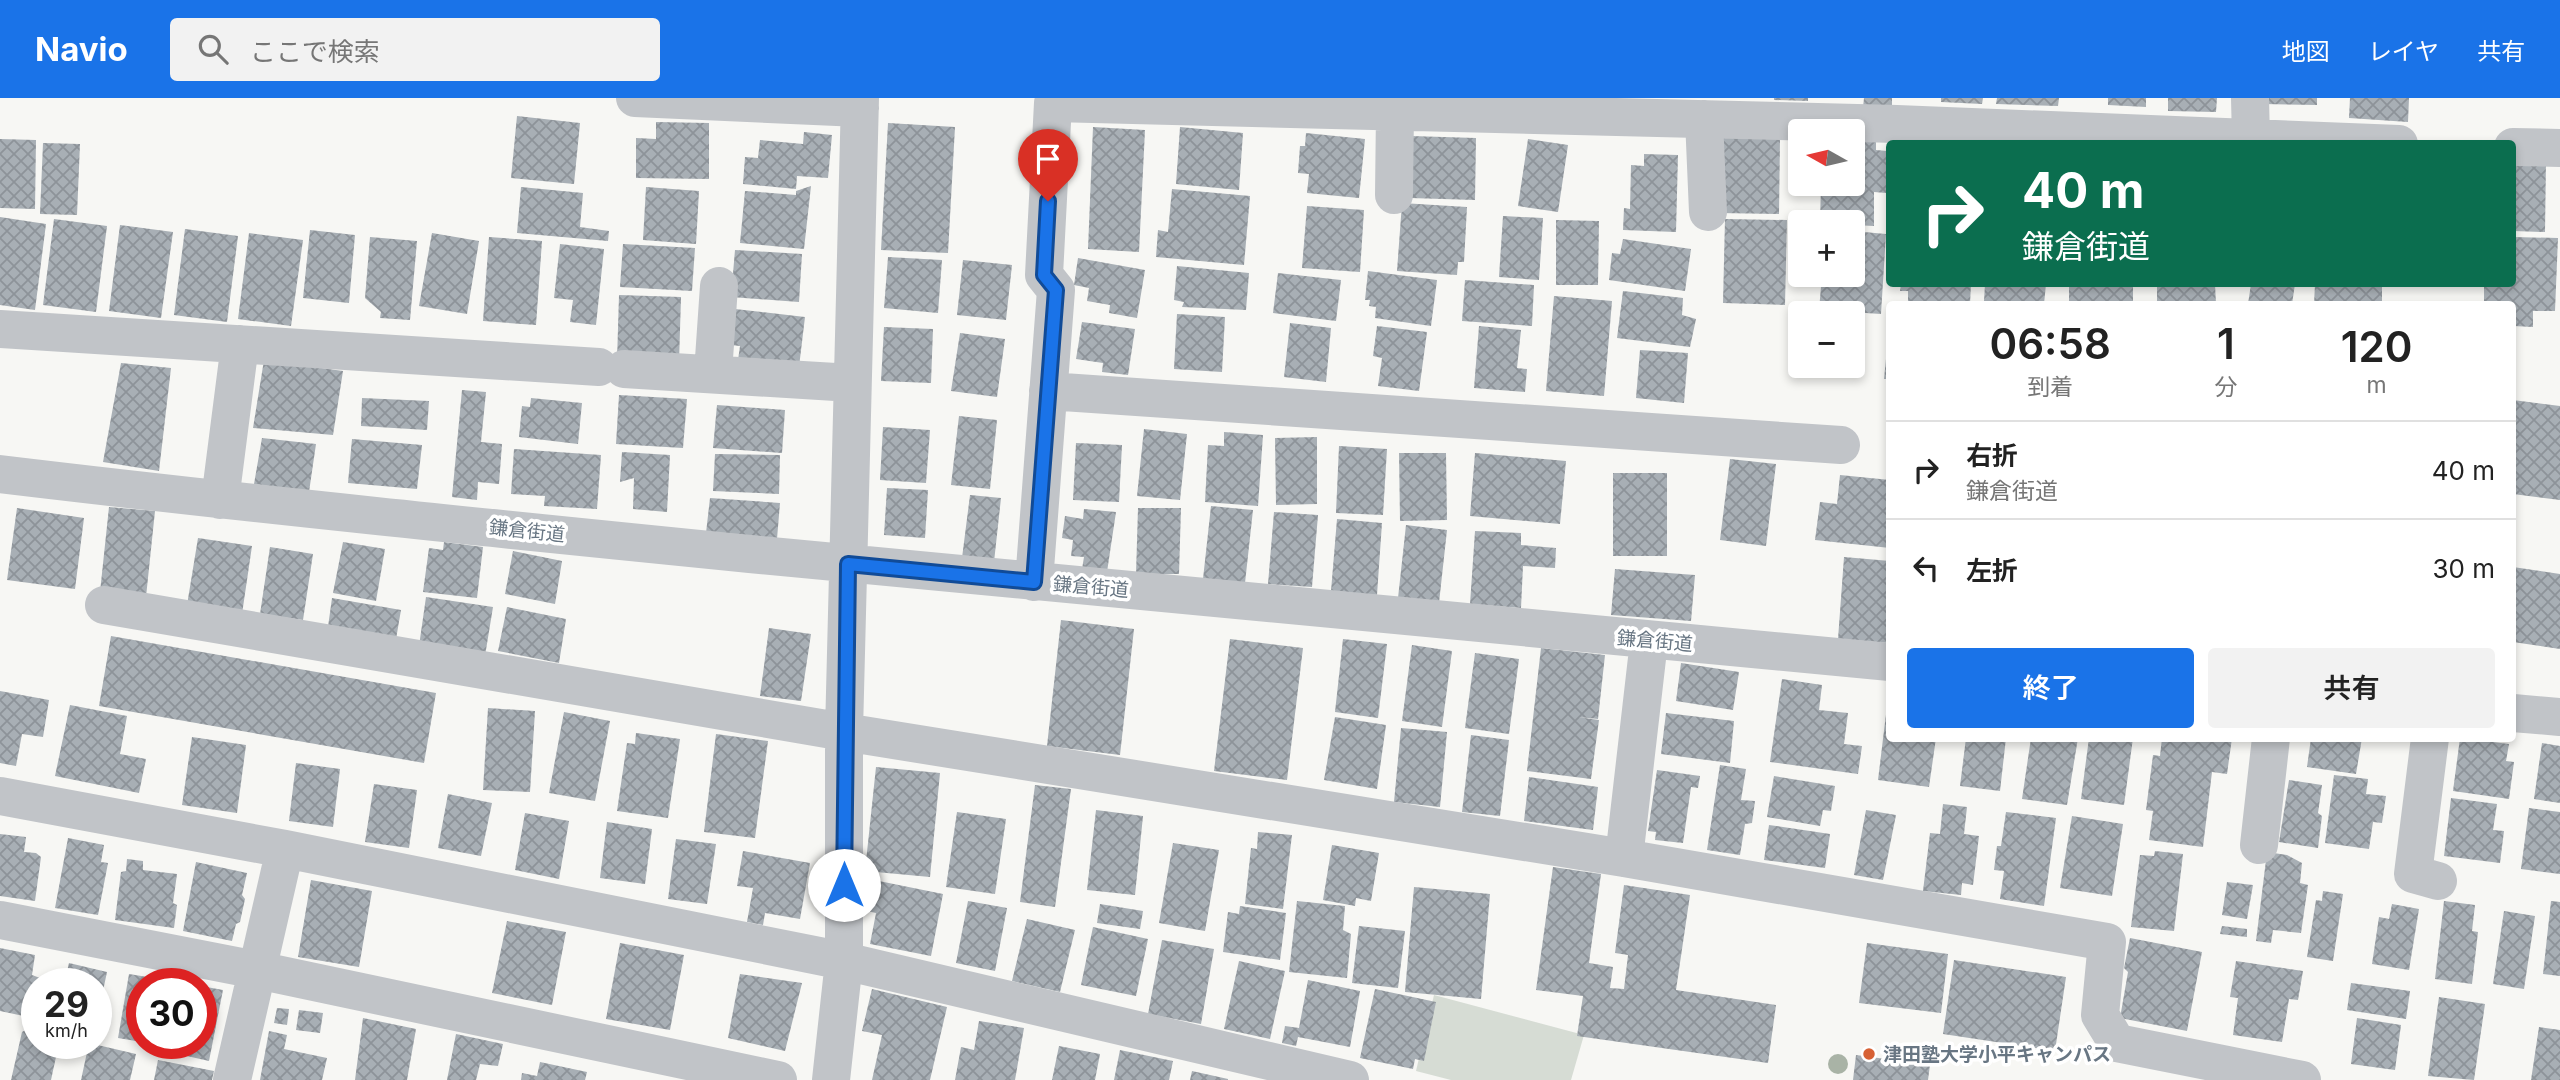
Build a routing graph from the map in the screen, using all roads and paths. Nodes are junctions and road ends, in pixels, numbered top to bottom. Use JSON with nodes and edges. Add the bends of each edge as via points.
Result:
{"nodes":[{"id":1,"x":635,"y":98,"type":"edge"},
{"id":2,"x":2250,"y":98,"type":"edge"},
{"id":3,"x":860,"y":103,"type":"edge"},
{"id":4,"x":1395,"y":111,"type":"junction"},
{"id":5,"x":1704,"y":119,"type":"junction"},
{"id":6,"x":1897,"y":134,"type":"edge"},
{"id":7,"x":2241,"y":140,"type":"edge"},
{"id":8,"x":2516,"y":147,"type":"edge"},
{"id":9,"x":2560,"y":148,"type":"edge"},
{"id":10,"x":1394,"y":195,"type":"dead end"},
{"id":11,"x":1708,"y":212,"type":"dead end"},
{"id":12,"x":719,"y":286,"type":"dead end"},
{"id":13,"x":0,"y":329,"type":"edge"},
{"id":14,"x":240,"y":344,"type":"junction"},
{"id":15,"x":713,"y":373,"type":"junction"},
{"id":16,"x":852,"y":383,"type":"junction"},
{"id":17,"x":1048,"y":391,"type":"junction"},
{"id":18,"x":1841,"y":445,"type":"dead end"},
{"id":19,"x":0,"y":474,"type":"edge"},
{"id":20,"x":220,"y":500,"type":"junction"},
{"id":21,"x":848,"y":564,"type":"junction"},
{"id":22,"x":1034,"y":582,"type":"junction"},
{"id":23,"x":104,"y":605,"type":"dead end"},
{"id":24,"x":1649,"y":641,"type":"junction"},
{"id":25,"x":1886,"y":662,"type":"edge"},
{"id":26,"x":2516,"y":713,"type":"edge"},
{"id":27,"x":2560,"y":717,"type":"edge"},
{"id":28,"x":844,"y":732,"type":"junction"},
{"id":29,"x":2271,"y":742,"type":"edge"},
{"id":30,"x":2430,"y":742,"type":"edge"},
{"id":31,"x":0,"y":796,"type":"edge"},
{"id":32,"x":2259,"y":845,"type":"dead end"},
{"id":33,"x":285,"y":849,"type":"junction"},
{"id":34,"x":1624,"y":858,"type":"junction"},
{"id":35,"x":2438,"y":881,"type":"dead end"},
{"id":36,"x":0,"y":920,"type":"edge"},
{"id":37,"x":844,"y":961,"type":"junction"},
{"id":38,"x":257,"y":970,"type":"junction"},
{"id":39,"x":232,"y":1080,"type":"edge"},
{"id":40,"x":778,"y":1080,"type":"edge"},
{"id":41,"x":831,"y":1080,"type":"edge"},
{"id":42,"x":1350,"y":1080,"type":"edge"},
{"id":43,"x":2302,"y":1080,"type":"edge"}],
"edges":[{"from":1,"to":3,"type":"street"},
{"from":2,"to":7,"type":"street"},
{"from":3,"to":16,"type":"street"},
{"from":4,"to":5,"type":"street"},
{"from":4,"to":10,"type":"street"},
{"from":4,"to":17,"type":"street","via":[[1053,103],[1044,275],[1056,290]]},
{"from":5,"to":6,"type":"street"},
{"from":5,"to":11,"type":"street"},
{"from":6,"to":7,"type":"street"},
{"from":8,"to":9,"type":"street"},
{"from":12,"to":15,"type":"street"},
{"from":13,"to":14,"type":"street"},
{"from":14,"to":15,"type":"street"},
{"from":14,"to":20,"type":"street"},
{"from":15,"to":16,"type":"street"},
{"from":16,"to":21,"type":"street"},
{"from":17,"to":18,"type":"street"},
{"from":17,"to":22,"type":"street"},
{"from":19,"to":20,"type":"street","name":"鎌倉街道"},
{"from":20,"to":21,"type":"street","name":"鎌倉街道"},
{"from":21,"to":22,"type":"street","name":"鎌倉街道"},
{"from":21,"to":28,"type":"street"},
{"from":22,"to":24,"type":"street","name":"鎌倉街道"},
{"from":23,"to":28,"type":"street"},
{"from":24,"to":25,"type":"street","name":"鎌倉街道"},
{"from":24,"to":34,"type":"street"},
{"from":26,"to":27,"type":"street"},
{"from":28,"to":34,"type":"street"},
{"from":28,"to":37,"type":"street"},
{"from":29,"to":32,"type":"street"},
{"from":30,"to":35,"type":"street","via":[[2413,874]]},
{"from":31,"to":33,"type":"street"},
{"from":33,"to":37,"type":"street"},
{"from":33,"to":38,"type":"street"},
{"from":34,"to":43,"type":"street","via":[[2107,942],[2100,1015],[2117,1043]]},
{"from":36,"to":38,"type":"street"},
{"from":37,"to":41,"type":"street"},
{"from":37,"to":42,"type":"street"},
{"from":38,"to":39,"type":"street"},
{"from":38,"to":40,"type":"street"}]}
